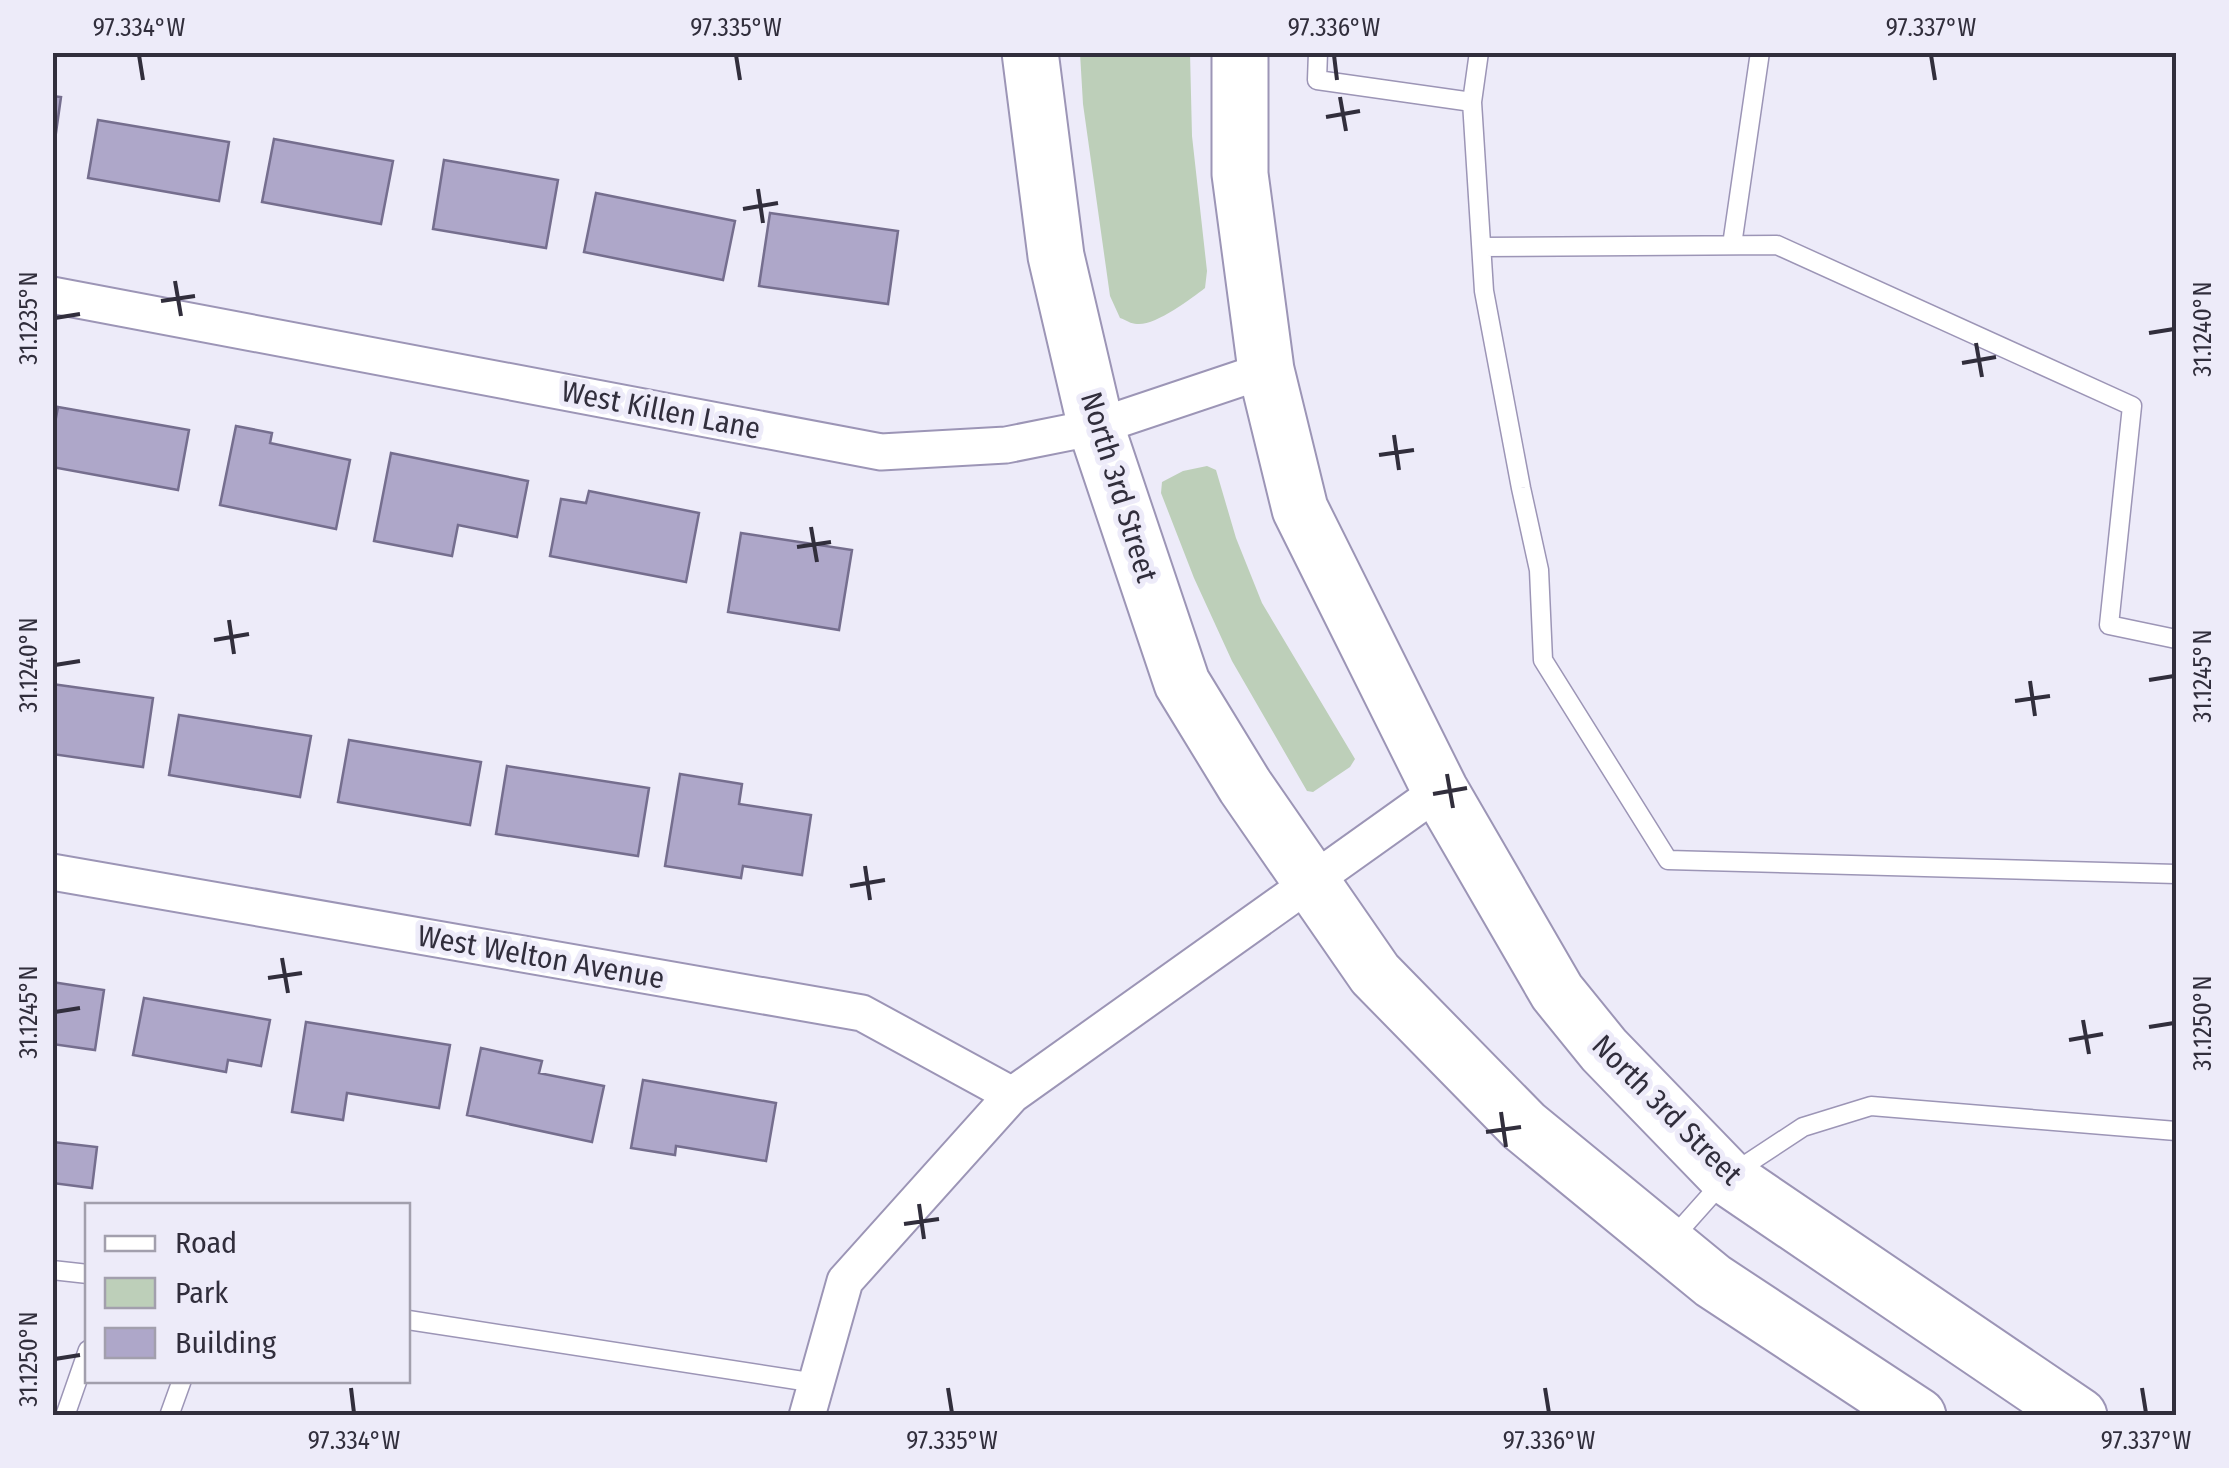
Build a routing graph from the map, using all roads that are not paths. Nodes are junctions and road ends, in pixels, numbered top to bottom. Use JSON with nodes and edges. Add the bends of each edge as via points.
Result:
{"nodes":[{"id":1,"x":1030,"y":52,"type":"edge"},
{"id":2,"x":1240,"y":52,"type":"edge"},
{"id":3,"x":1318,"y":52,"type":"edge"},
{"id":4,"x":1479,"y":52,"type":"edge"},
{"id":5,"x":1760,"y":52,"type":"edge"},
{"id":6,"x":1472,"y":102,"type":"junction"},
{"id":7,"x":1732,"y":245,"type":"junction"},
{"id":8,"x":1482,"y":246,"type":"junction"},
{"id":9,"x":52,"y":295,"type":"edge"},
{"id":10,"x":1266,"y":370,"type":"junction"},
{"id":11,"x":1096,"y":427,"type":"junction"},
{"id":12,"x":2176,"y":638,"type":"edge"},
{"id":13,"x":1440,"y":790,"type":"junction"},
{"id":14,"x":52,"y":872,"type":"edge"},
{"id":15,"x":2176,"y":874,"type":"edge"},
{"id":16,"x":1312,"y":883,"type":"junction"},
{"id":17,"x":1012,"y":1095,"type":"junction"},
{"id":18,"x":2176,"y":1132,"type":"edge"},
{"id":19,"x":1727,"y":1176,"type":"junction"},
{"id":20,"x":1666,"y":1244,"type":"junction"},
{"id":21,"x":52,"y":1270,"type":"edge"},
{"id":22,"x":85,"y":1274,"type":"edge"},
{"id":23,"x":410,"y":1320,"type":"edge"},
{"id":24,"x":85,"y":1359,"type":"edge"},
{"id":25,"x":181,"y":1383,"type":"edge"},
{"id":26,"x":812,"y":1399,"type":"edge"},
{"id":27,"x":66,"y":1416,"type":"edge"},
{"id":28,"x":169,"y":1416,"type":"edge"},
{"id":29,"x":1918,"y":1416,"type":"edge"},
{"id":30,"x":2079,"y":1416,"type":"edge"}],
"edges":[{"from":1,"to":11,"type":"main road","name":"North 3rd Street","via":[[1056,256]]},
{"from":2,"to":10,"type":"main road","name":"North 3rd Street","via":[[1240,174]]},
{"from":3,"to":6,"type":"lane","via":[[1317,80]]},
{"from":4,"to":6,"type":"lane"},
{"from":5,"to":7,"type":"lane"},
{"from":6,"to":8,"type":"lane"},
{"from":7,"to":8,"type":"lane"},
{"from":7,"to":12,"type":"lane","via":[[1777,245],[2132,406],[2109,625]]},
{"from":8,"to":15,"type":"lane","via":[[1484,291],[1539,570],[1543,660],[1668,860]]},
{"from":9,"to":11,"type":"street","name":"West Killen Lane","via":[[881,452],[1006,446]]},
{"from":10,"to":11,"type":"street","name":"West Killen Lane"},
{"from":10,"to":13,"type":"main road","name":"North 3rd Street","via":[[1300,509]]},
{"from":11,"to":16,"type":"main road","name":"North 3rd Street","via":[[1182,683]]},
{"from":13,"to":16,"type":"street"},
{"from":13,"to":19,"type":"main road","name":"North 3rd Street","via":[[1556,992]]},
{"from":14,"to":17,"type":"street","name":"West Welton Avenue","via":[[862,1013]]},
{"from":16,"to":17,"type":"street"},
{"from":16,"to":20,"type":"main road","name":"North 3rd Street","via":[[1375,974],[1524,1126]]},
{"from":17,"to":26,"type":"street","via":[[845,1281]]},
{"from":18,"to":19,"type":"lane","via":[[1871,1106],[1803,1127]]},
{"from":19,"to":20,"type":"lane"},
{"from":19,"to":30,"type":"main road","name":"North 3rd Street"},
{"from":20,"to":29,"type":"main road","name":"North 3rd Street"},
{"from":21,"to":22,"type":"lane"},
{"from":23,"to":26,"type":"lane"},
{"from":24,"to":27,"type":"lane"},
{"from":25,"to":28,"type":"lane"}]}
